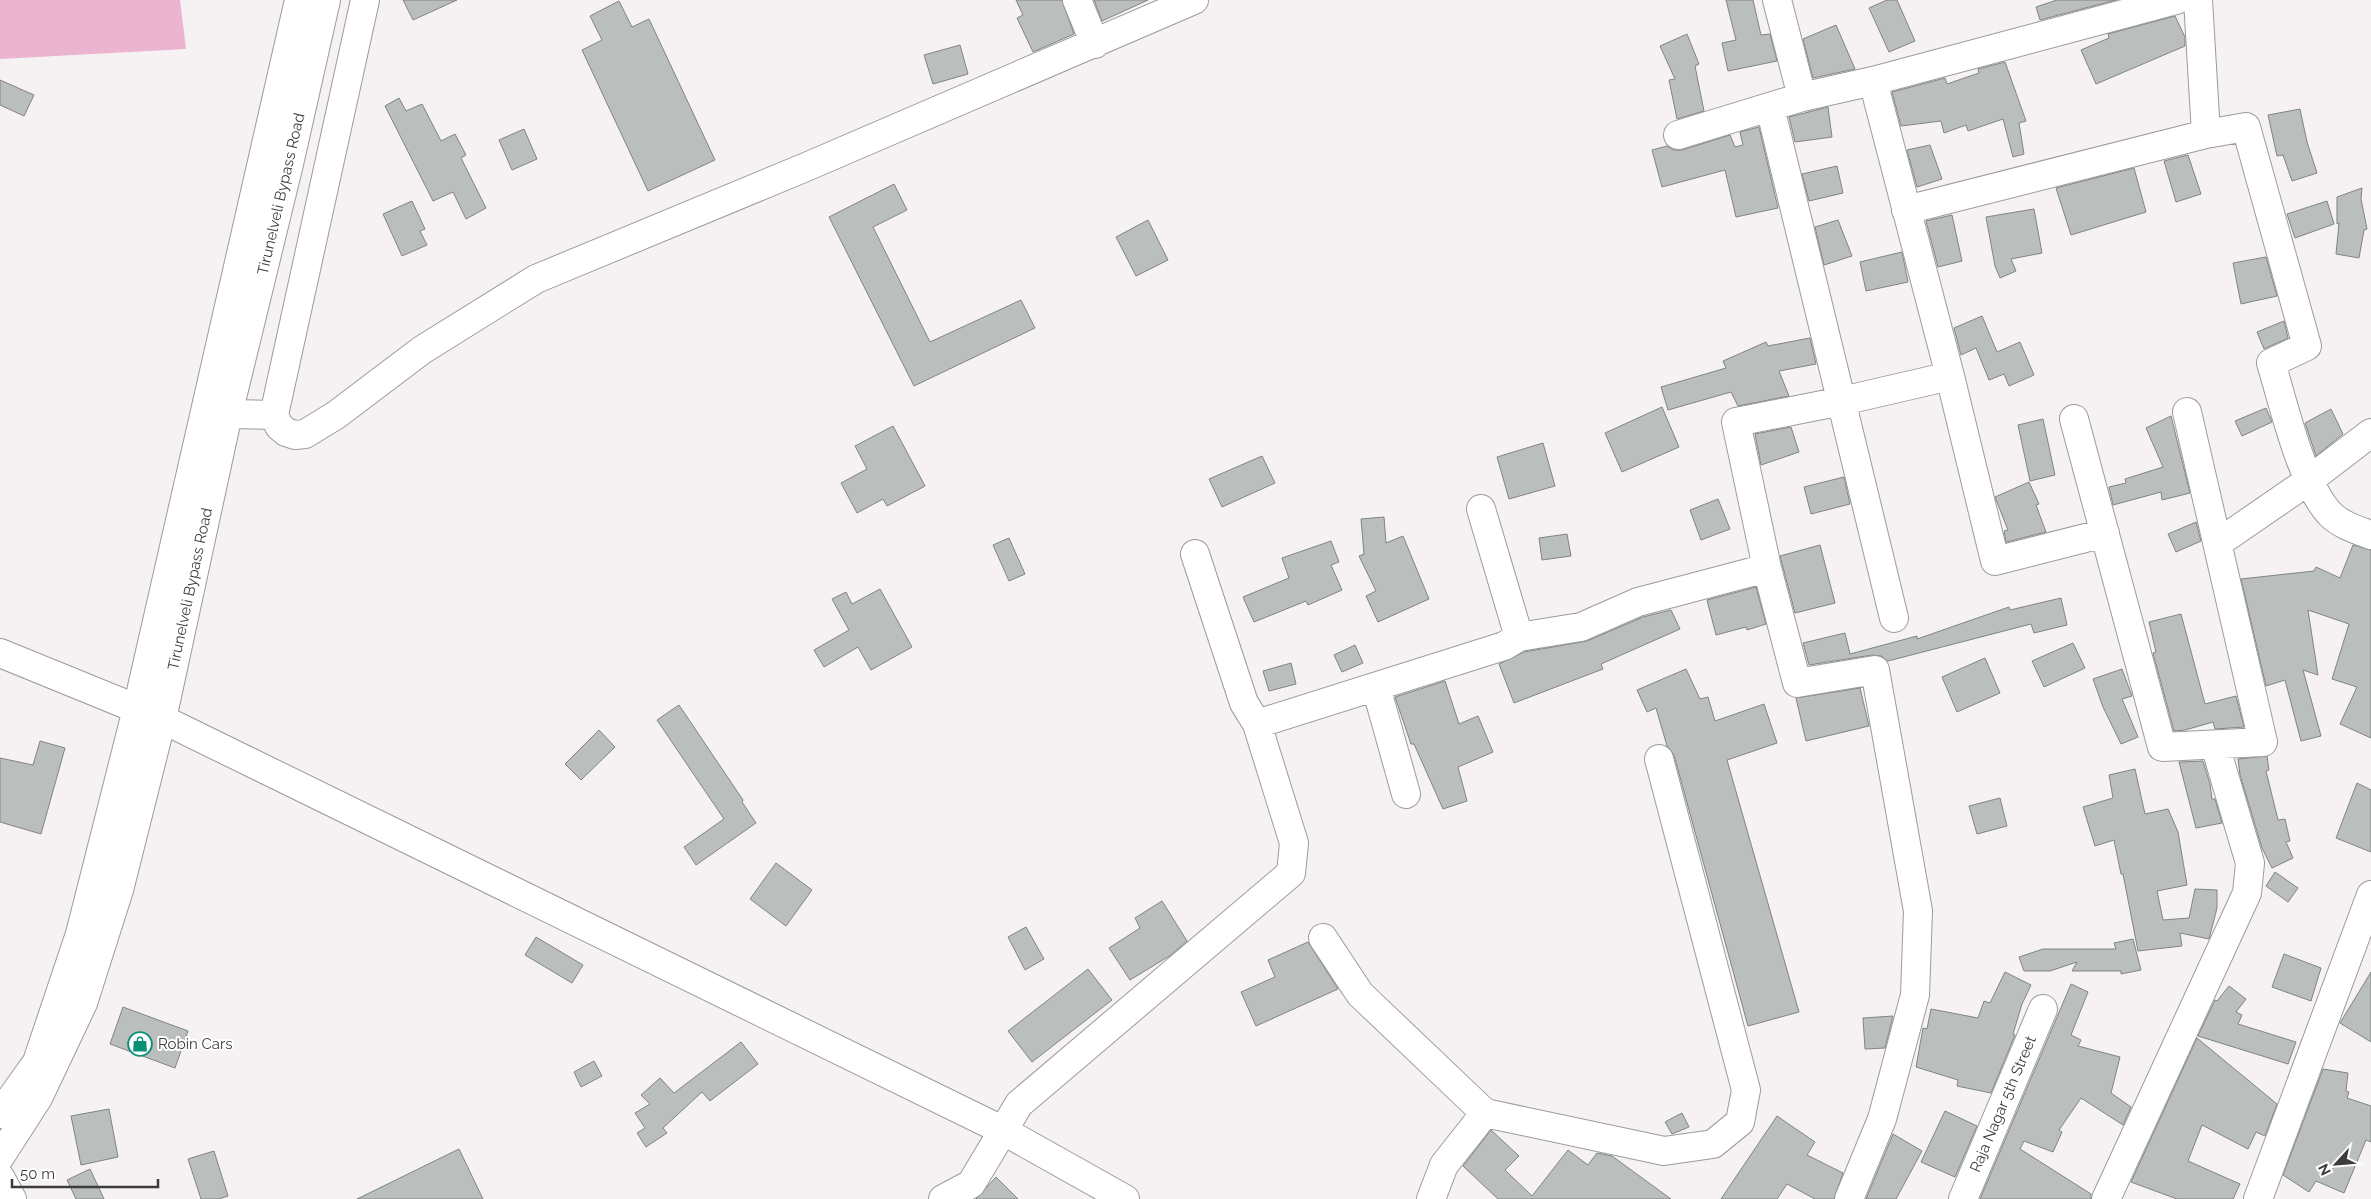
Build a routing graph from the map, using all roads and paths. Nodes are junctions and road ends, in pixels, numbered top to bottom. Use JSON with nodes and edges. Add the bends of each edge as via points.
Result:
{"nodes":[{"id":1,"x":300,"y":0,"type":"edge"},
{"id":2,"x":326,"y":0,"type":"edge"},
{"id":3,"x":365,"y":0,"type":"edge"},
{"id":4,"x":1077,"y":0,"type":"edge"},
{"id":5,"x":1194,"y":0,"type":"edge"},
{"id":6,"x":1777,"y":0,"type":"edge"},
{"id":7,"x":2176,"y":0,"type":"edge"},
{"id":8,"x":2198,"y":0,"type":"edge"},
{"id":9,"x":1158,"y":8,"type":"edge"},
{"id":10,"x":1095,"y":44,"type":"junction"},
{"id":11,"x":1873,"y":81,"type":"junction"},
{"id":12,"x":1802,"y":97,"type":"junction"},
{"id":13,"x":1770,"y":108,"type":"junction"},
{"id":14,"x":2206,"y":134,"type":"junction"},
{"id":15,"x":1678,"y":135,"type":"dead end"},
{"id":16,"x":1906,"y":210,"type":"junction"},
{"id":17,"x":1950,"y":376,"type":"junction"},
{"id":18,"x":1842,"y":401,"type":"junction"},
{"id":19,"x":2187,"y":412,"type":"dead end"},
{"id":20,"x":228,"y":414,"type":"junction"},
{"id":21,"x":274,"y":414,"type":"junction"},
{"id":22,"x":2074,"y":419,"type":"dead end"},
{"id":23,"x":2371,"y":433,"type":"edge"},
{"id":24,"x":2308,"y":481,"type":"junction"},
{"id":25,"x":1481,"y":508,"type":"dead end"},
{"id":26,"x":2105,"y":533,"type":"junction"},
{"id":27,"x":2371,"y":535,"type":"edge"},
{"id":28,"x":2218,"y":543,"type":"junction"},
{"id":29,"x":1195,"y":554,"type":"dead end"},
{"id":30,"x":1768,"y":568,"type":"junction"},
{"id":31,"x":1894,"y":618,"type":"dead end"},
{"id":32,"x":1519,"y":637,"type":"junction"},
{"id":33,"x":0,"y":653,"type":"edge"},
{"id":34,"x":1376,"y":687,"type":"junction"},
{"id":35,"x":150,"y":714,"type":"junction"},
{"id":36,"x":1257,"y":724,"type":"junction"},
{"id":37,"x":2215,"y":745,"type":"junction"},
{"id":38,"x":1659,"y":759,"type":"dead end"},
{"id":39,"x":1406,"y":794,"type":"dead end"},
{"id":40,"x":2371,"y":895,"type":"edge"},
{"id":41,"x":1323,"y":938,"type":"dead end"},
{"id":42,"x":2043,"y":1009,"type":"dead end"},
{"id":43,"x":1485,"y":1113,"type":"junction"},
{"id":44,"x":0,"y":1114,"type":"edge"},
{"id":45,"x":1002,"y":1130,"type":"junction"},
{"id":46,"x":0,"y":1158,"type":"edge"},
{"id":47,"x":0,"y":1177,"type":"edge"},
{"id":48,"x":12,"y":1199,"type":"edge"},
{"id":49,"x":943,"y":1199,"type":"edge"},
{"id":50,"x":1124,"y":1199,"type":"edge"},
{"id":51,"x":1431,"y":1199,"type":"edge"},
{"id":52,"x":1849,"y":1199,"type":"edge"},
{"id":53,"x":1963,"y":1199,"type":"edge"},
{"id":54,"x":2106,"y":1199,"type":"edge"},
{"id":55,"x":2258,"y":1199,"type":"edge"}],
"edges":[{"from":1,"to":35,"type":"street","name":"Tirunelveli Bypass Road","via":[[265,153]]},
{"from":2,"to":20,"type":"street","name":"Tirunelveli Bypass Road"},
{"from":3,"to":21,"type":"street"},
{"from":4,"to":10,"type":"street"},
{"from":5,"to":9,"type":"street"},
{"from":6,"to":12,"type":"street"},
{"from":7,"to":11,"type":"street"},
{"from":8,"to":14,"type":"street"},
{"from":9,"to":10,"type":"street"},
{"from":10,"to":21,"type":"street","via":[[536,279],[422,350],[336,415],[304,434],[286,432]]},
{"from":11,"to":12,"type":"street"},
{"from":11,"to":16,"type":"street"},
{"from":12,"to":13,"type":"street"},
{"from":13,"to":15,"type":"street"},
{"from":13,"to":18,"type":"street"},
{"from":14,"to":16,"type":"street"},
{"from":14,"to":24,"type":"street","via":[[2246,127],[2307,346],[2271,363]]},
{"from":16,"to":17,"type":"street"},
{"from":17,"to":18,"type":"street"},
{"from":17,"to":26,"type":"street","via":[[1995,561]]},
{"from":18,"to":30,"type":"street","via":[[1736,422]]},
{"from":18,"to":31,"type":"street"},
{"from":19,"to":28,"type":"street"},
{"from":20,"to":21,"type":"street"},
{"from":20,"to":35,"type":"street","name":"Tirunelveli Bypass Road"},
{"from":22,"to":26,"type":"street"},
{"from":23,"to":24,"type":"street"},
{"from":24,"to":27,"type":"street","via":[[2330,514],[2345,525]]},
{"from":24,"to":28,"type":"street"},
{"from":25,"to":32,"type":"street"},
{"from":26,"to":37,"type":"street","via":[[2162,747]]},
{"from":28,"to":37,"type":"street","via":[[2263,742]]},
{"from":29,"to":36,"type":"street","via":[[1244,703]]},
{"from":30,"to":32,"type":"street","via":[[1638,602],[1581,628]]},
{"from":30,"to":52,"type":"street","via":[[1797,683],[1875,670],[1918,911],[1915,995],[1882,1119]]},
{"from":32,"to":34,"type":"street","via":[[1504,646]]},
{"from":33,"to":35,"type":"street"},
{"from":34,"to":36,"type":"street"},
{"from":34,"to":39,"type":"street"},
{"from":35,"to":44,"type":"street","via":[[37,1062]]},
{"from":35,"to":45,"type":"street"},
{"from":35,"to":46,"type":"street","name":"Tirunelveli Bypass Road","via":[[119,890],[83,1003],[38,1098]]},
{"from":36,"to":45,"type":"street","via":[[1294,843],[1291,873],[1019,1104]]},
{"from":37,"to":54,"type":"street","via":[[2250,864],[2247,893]]},
{"from":38,"to":43,"type":"street","via":[[1746,1090],[1740,1122],[1713,1144],[1664,1151]]},
{"from":40,"to":55,"type":"street"},
{"from":41,"to":43,"type":"street","via":[[1360,994]]},
{"from":42,"to":53,"type":"street","name":"Raja Nagar 5th Street"},
{"from":43,"to":51,"type":"street","via":[[1444,1165]]},
{"from":45,"to":49,"type":"street","via":[[971,1184]]},
{"from":45,"to":50,"type":"street"},
{"from":47,"to":48,"type":"street"}]}
